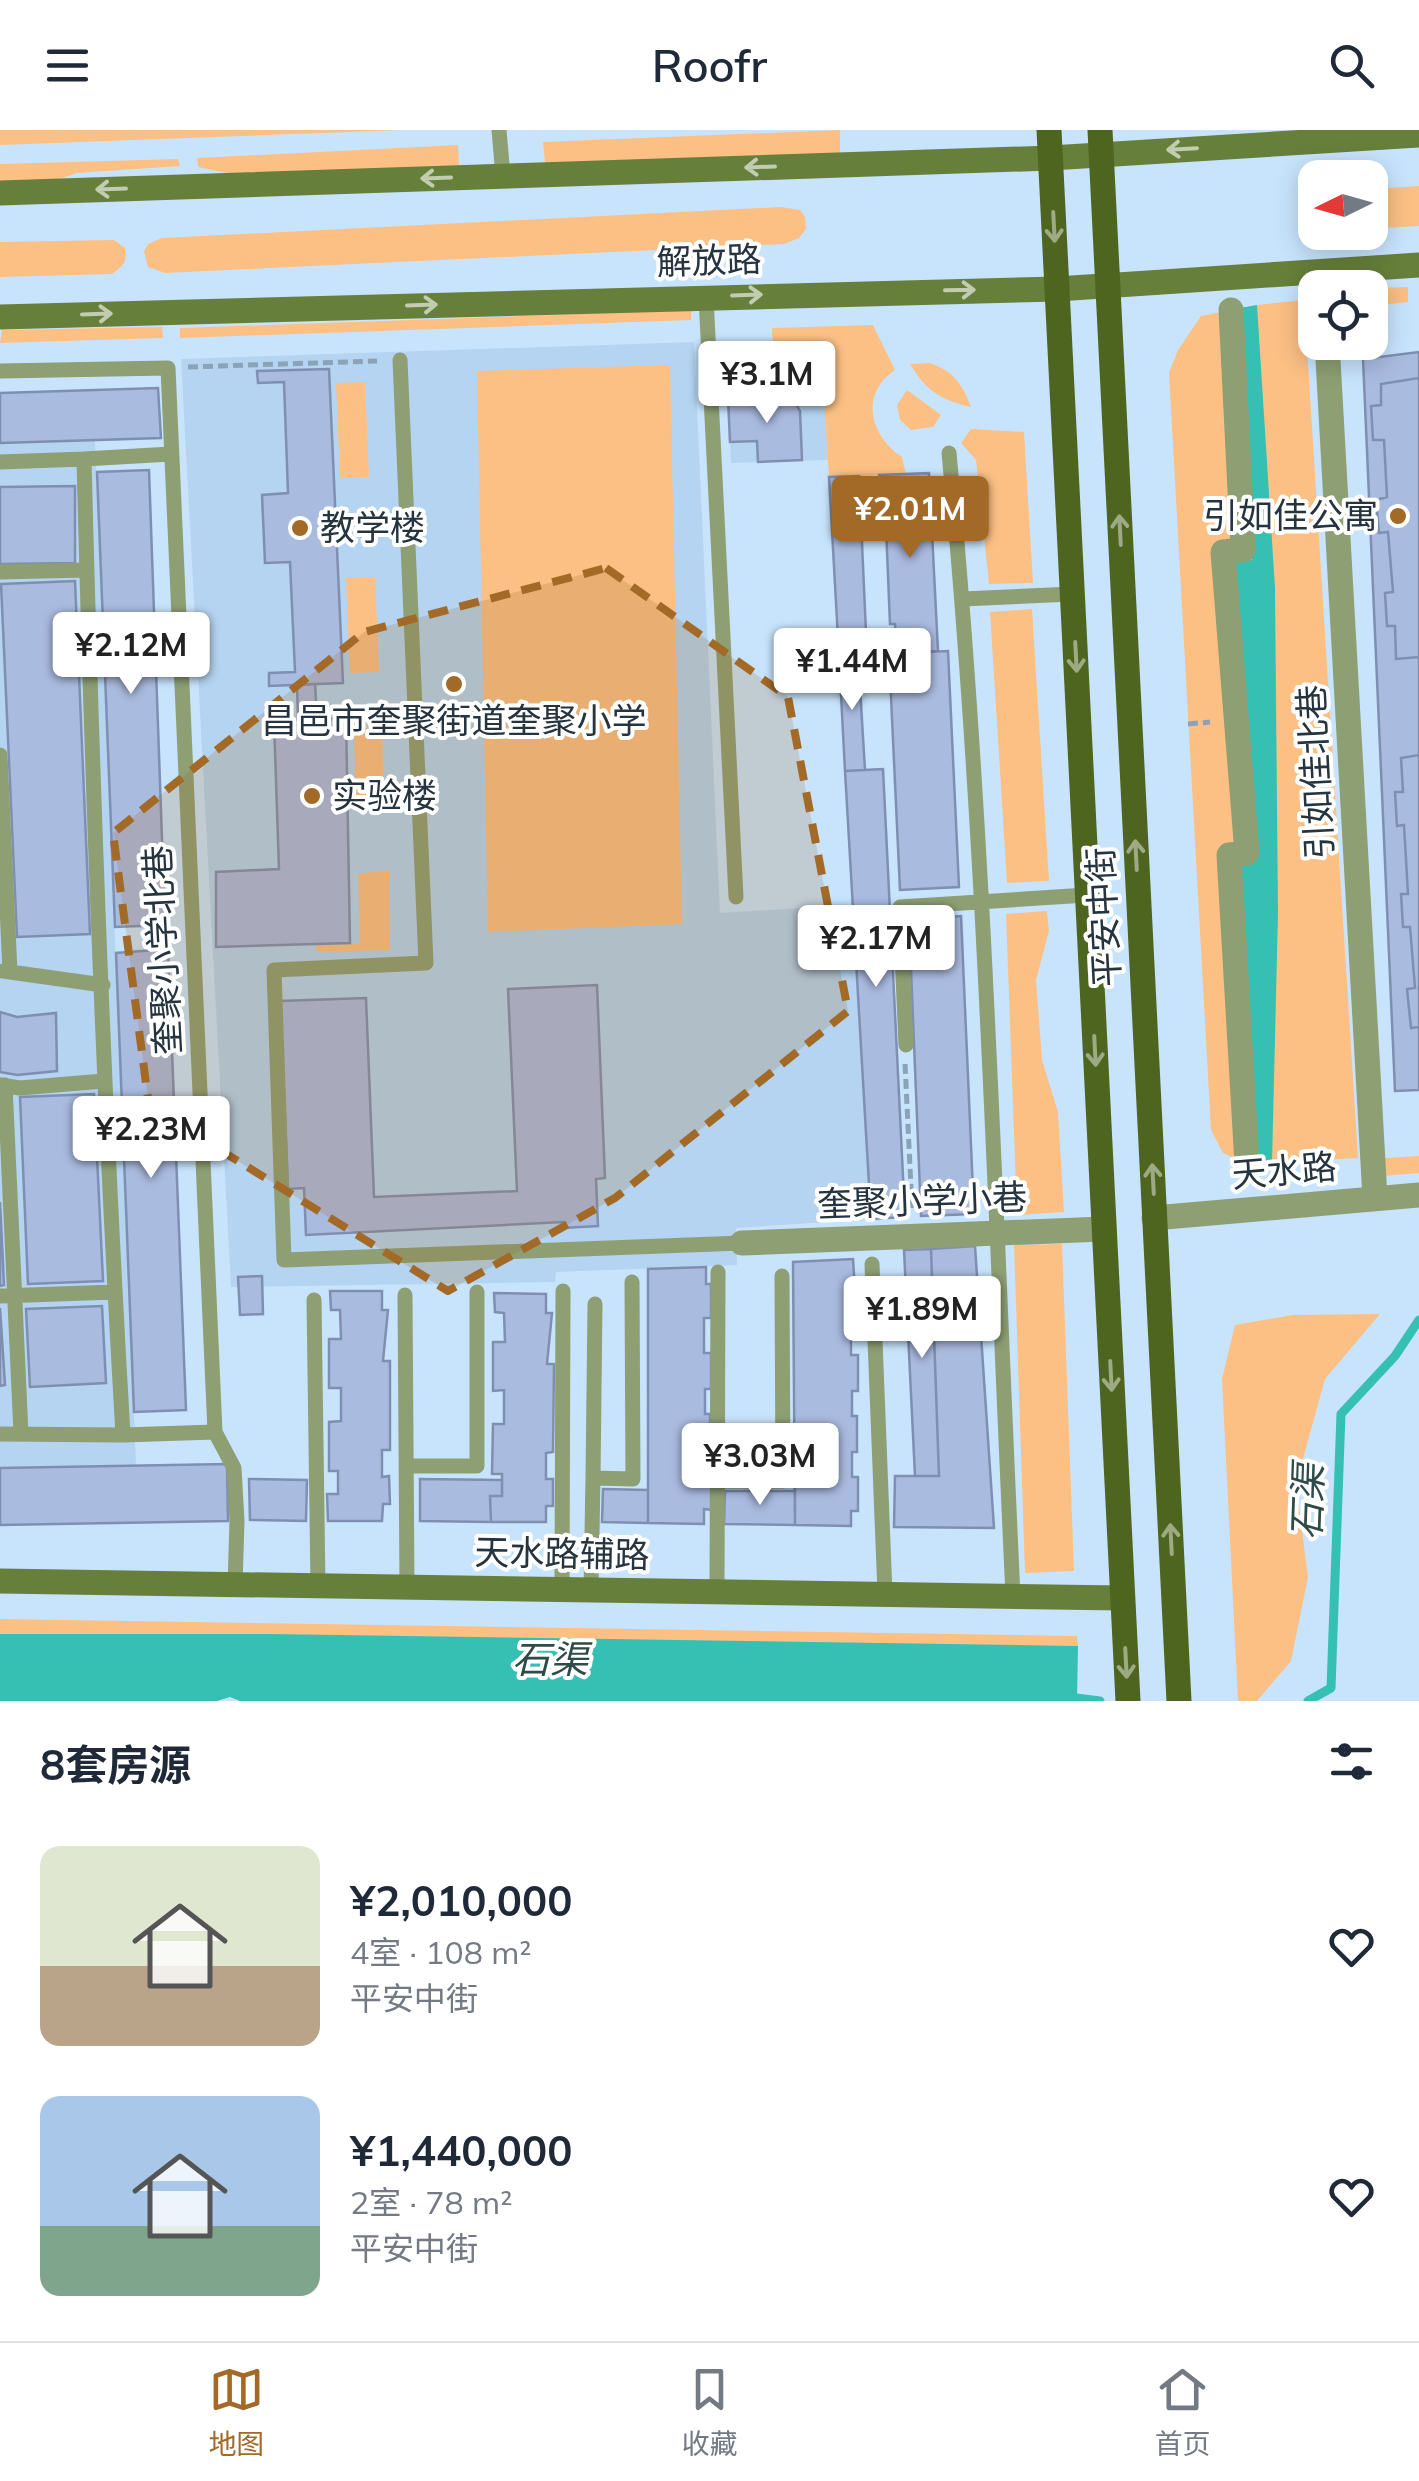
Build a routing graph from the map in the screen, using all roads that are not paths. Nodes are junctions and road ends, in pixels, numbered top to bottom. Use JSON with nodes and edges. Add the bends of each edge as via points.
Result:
{"nodes":[{"id":1,"x":499,"y":130,"type":"edge"},
{"id":2,"x":1049,"y":130,"type":"edge"},
{"id":3,"x":1419,"y":134,"type":"edge"},
{"id":4,"x":1312,"y":136,"type":"edge"},
{"id":5,"x":1100,"y":142,"type":"edge"},
{"id":6,"x":1051,"y":158,"type":"junction"},
{"id":7,"x":503,"y":176,"type":"junction"},
{"id":8,"x":0,"y":194,"type":"edge"},
{"id":9,"x":1419,"y":264,"type":"edge"},
{"id":10,"x":1381,"y":270,"type":"edge"},
{"id":11,"x":1298,"y":280,"type":"edge"},
{"id":12,"x":1107,"y":284,"type":"junction"},
{"id":13,"x":1057,"y":288,"type":"junction"},
{"id":14,"x":706,"y":296,"type":"junction"},
{"id":15,"x":1231,"y":310,"type":"dead end"},
{"id":16,"x":0,"y":317,"type":"edge"},
{"id":17,"x":400,"y":360,"type":"road end"},
{"id":18,"x":1328,"y":360,"type":"edge"},
{"id":19,"x":0,"y":371,"type":"edge"},
{"id":20,"x":949,"y":453,"type":"dead end"},
{"id":21,"x":170,"y":454,"type":"junction"},
{"id":22,"x":84,"y":460,"type":"junction"},
{"id":23,"x":0,"y":462,"type":"edge"},
{"id":24,"x":86,"y":570,"type":"junction"},
{"id":25,"x":0,"y":572,"type":"edge"},
{"id":26,"x":1072,"y":594,"type":"junction"},
{"id":27,"x":963,"y":599,"type":"junction"},
{"id":28,"x":0,"y":755,"type":"edge"},
{"id":29,"x":1087,"y":894,"type":"junction"},
{"id":30,"x":736,"y":897,"type":"dead end"},
{"id":31,"x":980,"y":901,"type":"junction"},
{"id":32,"x":5,"y":971,"type":"edge"},
{"id":33,"x":103,"y":985,"type":"junction"},
{"id":34,"x":906,"y":1051,"type":"road end"},
{"id":35,"x":103,"y":1081,"type":"junction"},
{"id":36,"x":2,"y":1085,"type":"edge"},
{"id":37,"x":1247,"y":1164,"type":"dead end"},
{"id":38,"x":1419,"y":1195,"type":"edge"},
{"id":39,"x":1375,"y":1198,"type":"junction"},
{"id":40,"x":1154,"y":1218,"type":"junction"},
{"id":41,"x":1104,"y":1228,"type":"junction"},
{"id":42,"x":996,"y":1233,"type":"junction"},
{"id":43,"x":742,"y":1243,"type":"joint"},
{"id":44,"x":872,"y":1264,"type":"dead end"},
{"id":45,"x":718,"y":1272,"type":"dead end"},
{"id":46,"x":782,"y":1276,"type":"dead end"},
{"id":47,"x":632,"y":1282,"type":"dead end"},
{"id":48,"x":563,"y":1291,"type":"dead end"},
{"id":49,"x":115,"y":1292,"type":"junction"},
{"id":50,"x":476,"y":1292,"type":"dead end"},
{"id":51,"x":406,"y":1294,"type":"dead end"},
{"id":52,"x":8,"y":1296,"type":"edge"},
{"id":53,"x":314,"y":1300,"type":"dead end"},
{"id":54,"x":595,"y":1304,"type":"dead end"},
{"id":55,"x":215,"y":1432,"type":"junction"},
{"id":56,"x":0,"y":1434,"type":"edge"},
{"id":57,"x":21,"y":1434,"type":"junction"},
{"id":58,"x":123,"y":1435,"type":"junction"},
{"id":59,"x":406,"y":1466,"type":"junction"},
{"id":60,"x":594,"y":1478,"type":"junction"},
{"id":61,"x":718,"y":1481,"type":"junction"},
{"id":62,"x":0,"y":1582,"type":"edge"},
{"id":63,"x":235,"y":1585,"type":"junction"},
{"id":64,"x":318,"y":1586,"type":"junction"},
{"id":65,"x":407,"y":1587,"type":"junction"},
{"id":66,"x":562,"y":1590,"type":"junction"},
{"id":67,"x":590,"y":1590,"type":"junction"},
{"id":68,"x":717,"y":1591,"type":"junction"},
{"id":69,"x":885,"y":1594,"type":"junction"},
{"id":70,"x":1012,"y":1596,"type":"junction"},
{"id":71,"x":1122,"y":1598,"type":"junction"},
{"id":72,"x":1128,"y":1701,"type":"edge"},
{"id":73,"x":1179,"y":1701,"type":"edge"}],
"edges":[{"from":1,"to":7,"type":"lane"},
{"from":2,"to":6,"type":"main road","name":"平安中街"},
{"from":3,"to":4,"type":"street"},
{"from":4,"to":5,"type":"street","one_way":true},
{"from":5,"to":6,"type":"street"},
{"from":5,"to":12,"type":"main road","name":"平安中街"},
{"from":6,"to":7,"type":"street","one_way":true},
{"from":6,"to":13,"type":"main road","name":"平安中街","one_way":true},
{"from":7,"to":8,"type":"street","one_way":true},
{"from":9,"to":10,"type":"street","name":"解放路"},
{"from":11,"to":12,"type":"street","name":"解放路"},
{"from":12,"to":13,"type":"street","name":"解放路"},
{"from":40,"to":12,"type":"main road","name":"平安中街","one_way":true},
{"from":14,"to":13,"type":"street","name":"解放路","one_way":true},
{"from":13,"to":26,"type":"main road","name":"平安中街"},
{"from":16,"to":14,"type":"street","name":"解放路","one_way":true},
{"from":14,"to":30,"type":"lane"},
{"from":15,"to":37,"type":"street","via":[[1243,550],[1223,552],[1246,854],[1229,855]]},
{"from":17,"to":43,"type":"lane","via":[[426,964],[274,970],[284,1260]]},
{"from":18,"to":39,"type":"street","name":"引如佳北巷"},
{"from":19,"to":21,"type":"lane","name":"奎聚小学北巷","via":[[168,368]]},
{"from":20,"to":27,"type":"lane"},
{"from":21,"to":22,"type":"lane"},
{"from":21,"to":55,"type":"lane","name":"奎聚小学北巷"},
{"from":22,"to":23,"type":"lane"},
{"from":22,"to":24,"type":"lane"},
{"from":24,"to":25,"type":"lane"},
{"from":24,"to":33,"type":"lane"},
{"from":26,"to":27,"type":"lane"},
{"from":26,"to":29,"type":"main road","name":"平安中街","one_way":true},
{"from":27,"to":31,"type":"lane"},
{"from":28,"to":32,"type":"lane"},
{"from":29,"to":31,"type":"lane"},
{"from":29,"to":41,"type":"main road","name":"平安中街","one_way":true},
{"from":31,"to":34,"type":"lane","via":[[900,906]]},
{"from":31,"to":42,"type":"lane"},
{"from":32,"to":33,"type":"lane"},
{"from":33,"to":35,"type":"lane"},
{"from":35,"to":36,"type":"lane"},
{"from":35,"to":49,"type":"lane"},
{"from":36,"to":52,"type":"lane"},
{"from":38,"to":39,"type":"street","name":"天水路"},
{"from":39,"to":40,"type":"street","name":"天水路"},
{"from":73,"to":40,"type":"main road","name":"平安中街","one_way":true},
{"from":41,"to":42,"type":"street","name":"奎聚小学小巷"},
{"from":41,"to":71,"type":"main road","name":"平安中街","one_way":true},
{"from":42,"to":43,"type":"street","name":"奎聚小学小巷"},
{"from":42,"to":70,"type":"lane"},
{"from":44,"to":69,"type":"lane"},
{"from":45,"to":61,"type":"lane"},
{"from":46,"to":61,"type":"lane","via":[[784,1480]]},
{"from":47,"to":60,"type":"lane","via":[[632,1479]]},
{"from":48,"to":66,"type":"lane"},
{"from":49,"to":52,"type":"lane"},
{"from":49,"to":58,"type":"lane"},
{"from":50,"to":59,"type":"lane","via":[[476,1466]]},
{"from":51,"to":59,"type":"lane"},
{"from":52,"to":57,"type":"lane"},
{"from":53,"to":64,"type":"lane"},
{"from":54,"to":60,"type":"lane"},
{"from":55,"to":58,"type":"lane"},
{"from":55,"to":63,"type":"lane","name":"奎聚小学北巷","via":[[234,1468]]},
{"from":56,"to":57,"type":"lane"},
{"from":57,"to":58,"type":"lane"},
{"from":59,"to":65,"type":"lane"},
{"from":60,"to":67,"type":"lane"},
{"from":61,"to":68,"type":"lane"},
{"from":62,"to":63,"type":"street","name":"天水路辅路"},
{"from":63,"to":64,"type":"street","name":"天水路辅路"},
{"from":64,"to":65,"type":"street","name":"天水路辅路"},
{"from":65,"to":66,"type":"street","name":"天水路辅路"},
{"from":66,"to":67,"type":"street","name":"天水路辅路"},
{"from":67,"to":68,"type":"street","name":"天水路辅路"},
{"from":68,"to":69,"type":"street","name":"天水路辅路"},
{"from":69,"to":70,"type":"street","name":"天水路辅路"},
{"from":70,"to":71,"type":"street","name":"天水路辅路"},
{"from":71,"to":72,"type":"main road","name":"平安中街","one_way":true}]}
